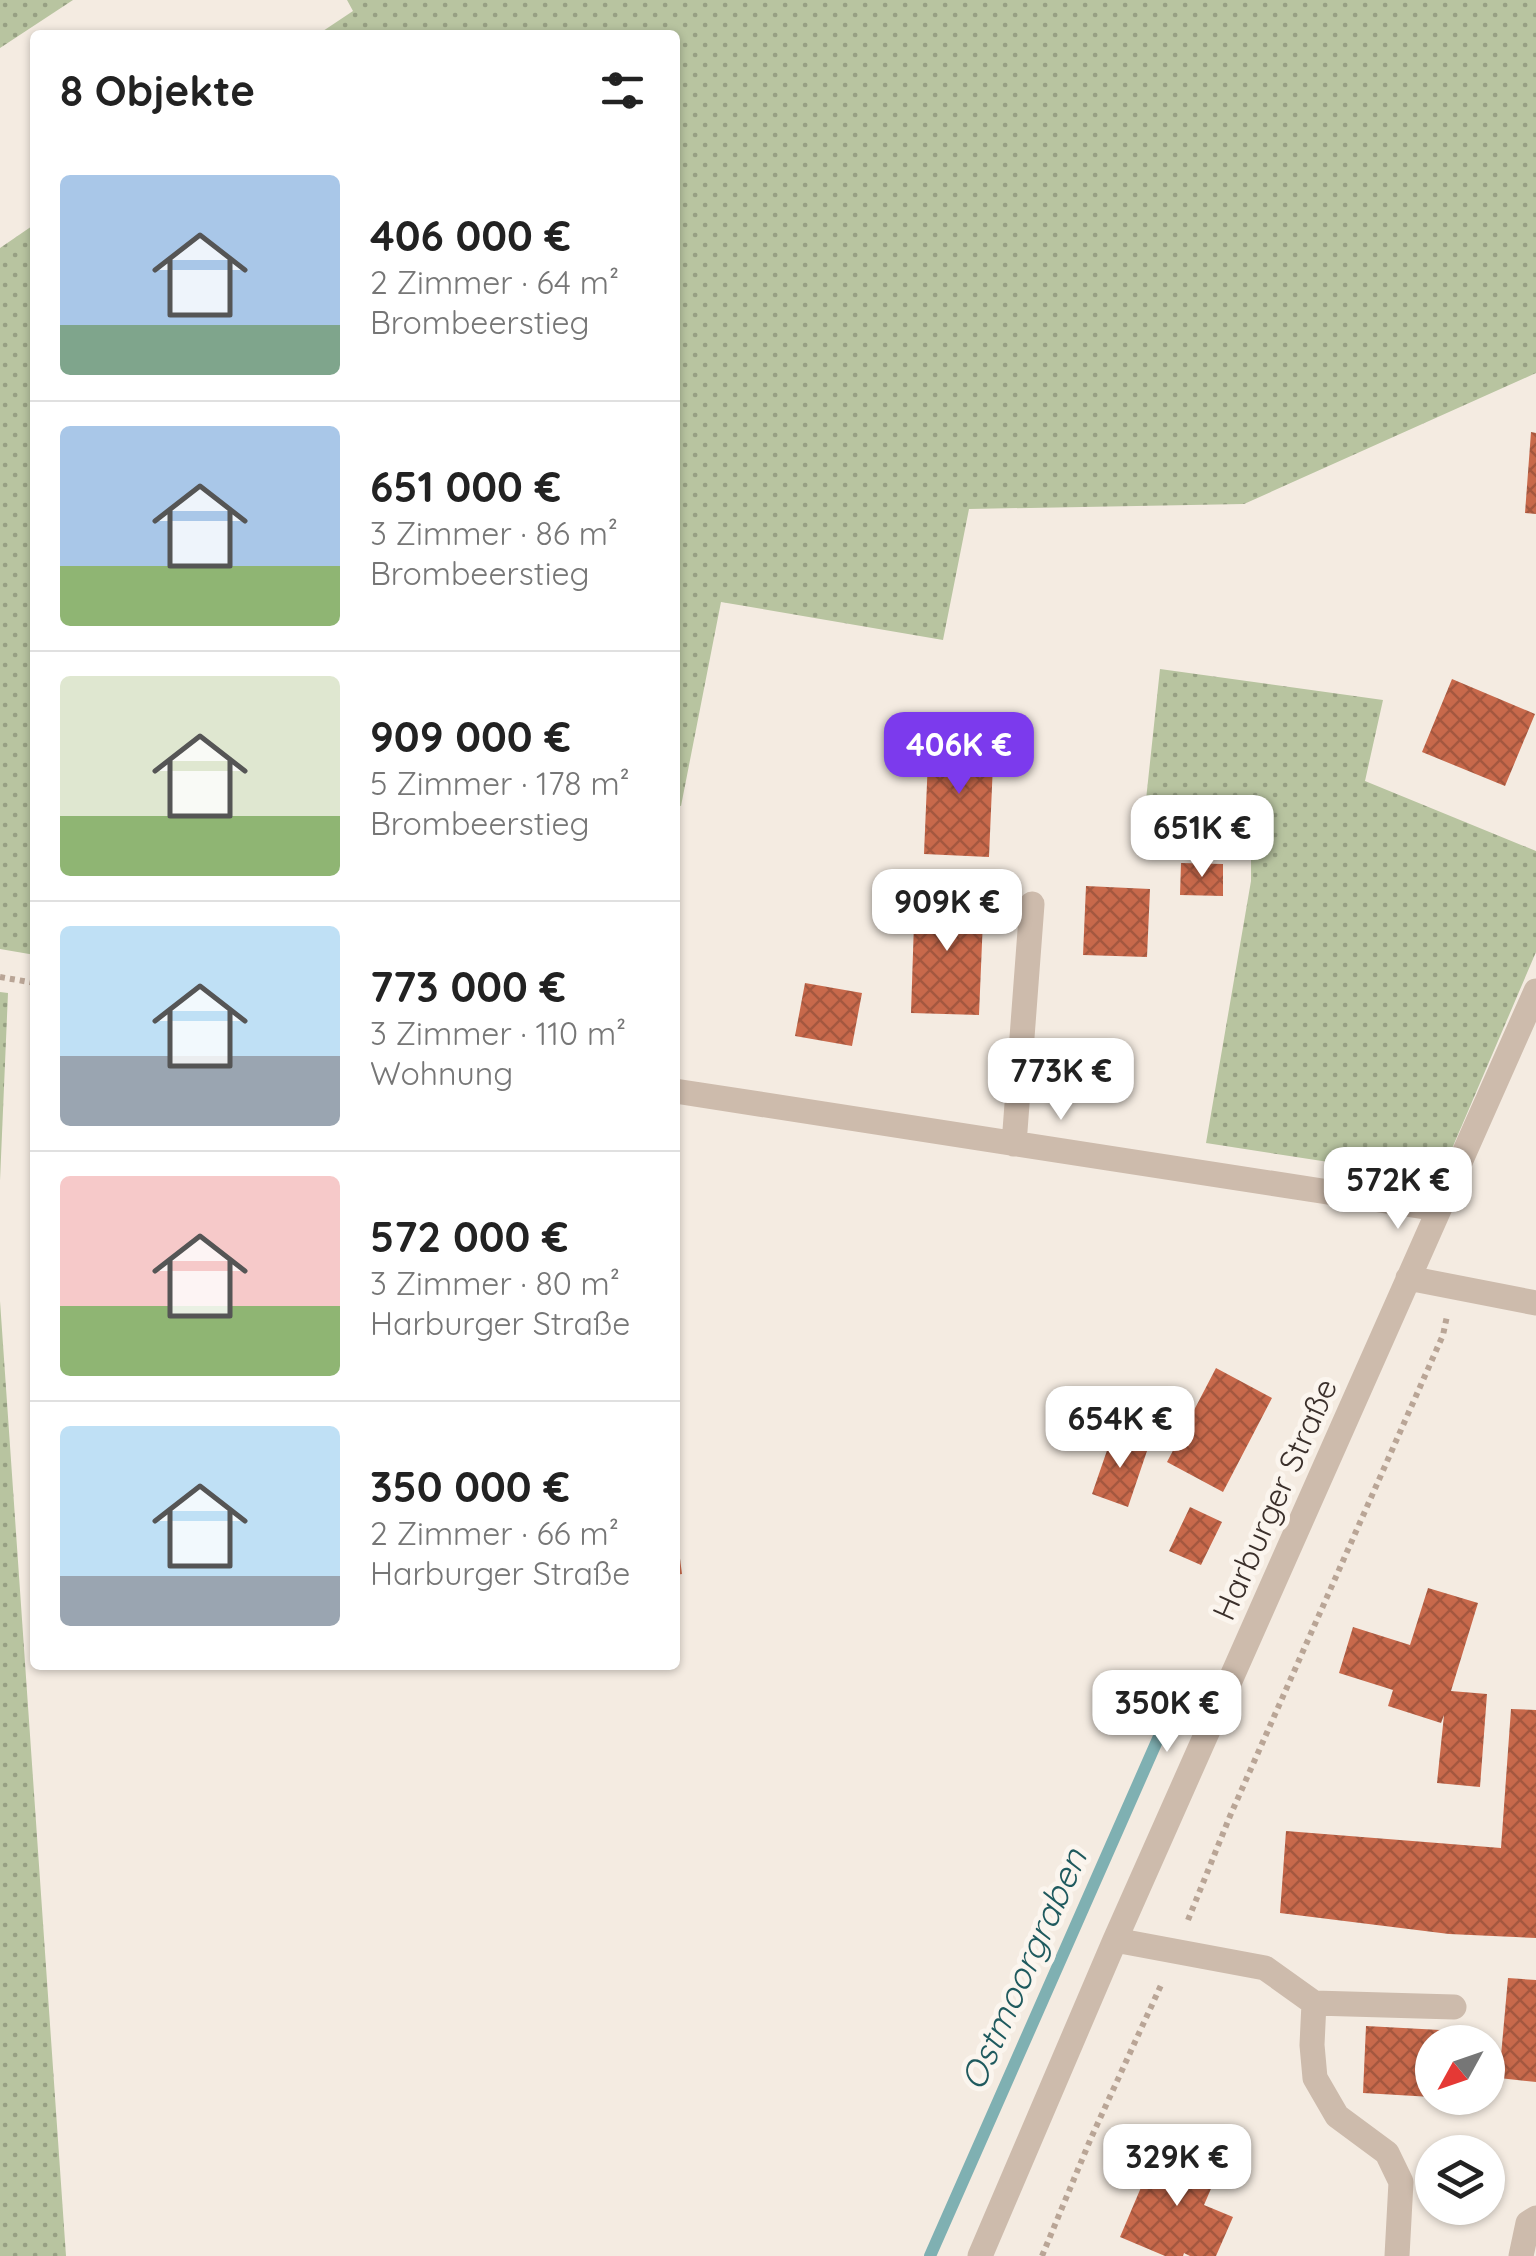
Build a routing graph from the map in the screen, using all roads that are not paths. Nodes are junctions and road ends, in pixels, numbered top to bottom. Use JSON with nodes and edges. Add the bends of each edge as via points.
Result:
{"nodes":[{"id":1,"x":1032,"y":904,"type":"dead end"},
{"id":2,"x":1536,"y":990,"type":"edge"},
{"id":3,"x":680,"y":1092,"type":"edge"},
{"id":4,"x":1014,"y":1144,"type":"junction"},
{"id":5,"x":1438,"y":1209,"type":"junction"},
{"id":6,"x":1408,"y":1278,"type":"junction"},
{"id":7,"x":1536,"y":1302,"type":"edge"},
{"id":8,"x":1115,"y":1940,"type":"junction"},
{"id":9,"x":1314,"y":2003,"type":"junction"},
{"id":10,"x":1454,"y":2007,"type":"dead end"},
{"id":11,"x":1536,"y":2218,"type":"edge"},
{"id":12,"x":980,"y":2256,"type":"edge"},
{"id":13,"x":1397,"y":2256,"type":"edge"},
{"id":14,"x":1521,"y":2256,"type":"edge"}],
"edges":[{"from":1,"to":4,"type":"street"},
{"from":2,"to":5,"type":"street","name":"Harburger Straße"},
{"from":3,"to":4,"type":"street"},
{"from":4,"to":5,"type":"street"},
{"from":5,"to":6,"type":"street","name":"Harburger Straße"},
{"from":6,"to":7,"type":"street"},
{"from":6,"to":8,"type":"street","name":"Harburger Straße"},
{"from":8,"to":9,"type":"street","via":[[1265,1968]]},
{"from":8,"to":12,"type":"street","name":"Harburger Straße"},
{"from":9,"to":10,"type":"street"},
{"from":9,"to":13,"type":"street","via":[[1315,2078],[1337,2116],[1387,2154],[1400,2182]]},
{"from":11,"to":14,"type":"street","via":[[1528,2223]]}]}
